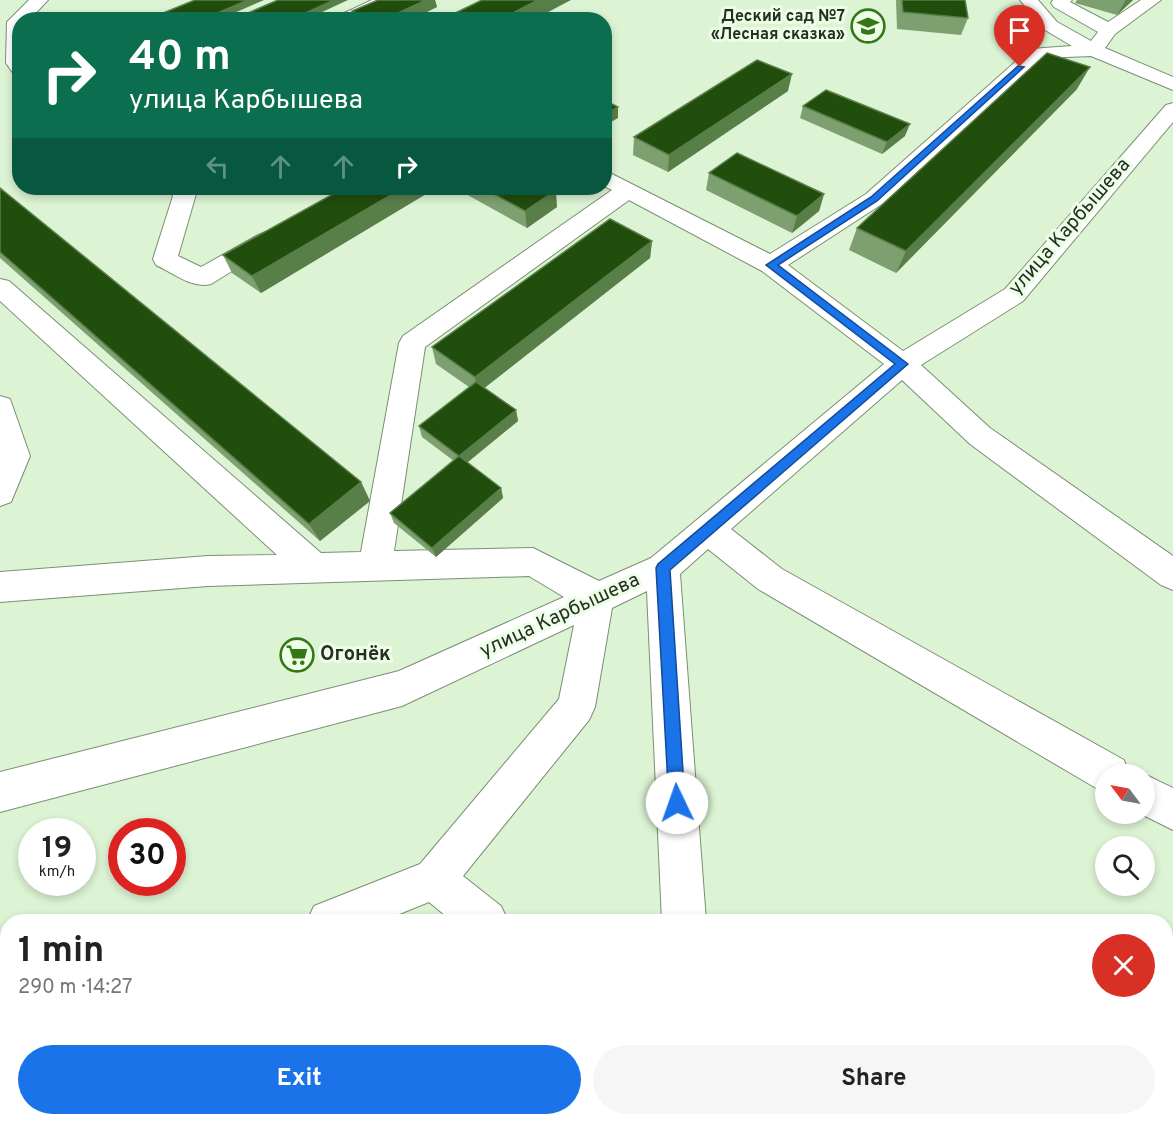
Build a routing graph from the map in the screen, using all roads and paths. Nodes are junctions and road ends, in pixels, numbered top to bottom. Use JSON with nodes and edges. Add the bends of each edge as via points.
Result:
{"nodes":[{"id":1,"x":39,"y":0,"type":"edge"},
{"id":2,"x":386,"y":0,"type":"edge"},
{"id":3,"x":1029,"y":0,"type":"edge"},
{"id":4,"x":1063,"y":0,"type":"edge"},
{"id":5,"x":1152,"y":0,"type":"edge"},
{"id":6,"x":26,"y":12,"type":"edge"},
{"id":7,"x":361,"y":12,"type":"edge"},
{"id":8,"x":1109,"y":30,"type":"junction"},
{"id":9,"x":1094,"y":50,"type":"junction"},
{"id":10,"x":1173,"y":84,"type":"edge"},
{"id":11,"x":1173,"y":109,"type":"edge"},
{"id":12,"x":612,"y":181,"type":"edge"},
{"id":13,"x":628,"y":190,"type":"junction"},
{"id":14,"x":185,"y":195,"type":"edge"},
{"id":15,"x":282,"y":230,"type":"edge"},
{"id":16,"x":771,"y":265,"type":"junction"},
{"id":17,"x":0,"y":287,"type":"edge"},
{"id":18,"x":902,"y":364,"type":"junction"},
{"id":19,"x":0,"y":407,"type":"edge"},
{"id":20,"x":0,"y":494,"type":"edge"},
{"id":21,"x":708,"y":530,"type":"junction"},
{"id":22,"x":375,"y":566,"type":"junction"},
{"id":23,"x":314,"y":568,"type":"junction"},
{"id":24,"x":663,"y":568,"type":"junction"},
{"id":25,"x":1173,"y":575,"type":"edge"},
{"id":26,"x":0,"y":587,"type":"edge"},
{"id":27,"x":597,"y":598,"type":"junction"},
{"id":28,"x":1095,"y":765,"type":"edge"},
{"id":29,"x":0,"y":792,"type":"edge"},
{"id":30,"x":1155,"y":800,"type":"edge"},
{"id":31,"x":1173,"y":810,"type":"edge"},
{"id":32,"x":434,"y":879,"type":"junction"},
{"id":33,"x":346,"y":914,"type":"edge"},
{"id":34,"x":477,"y":914,"type":"edge"},
{"id":35,"x":684,"y":914,"type":"edge"}],
"edges":[{"from":1,"to":6,"type":"street"},
{"from":2,"to":7,"type":"street"},
{"from":3,"to":9,"type":"street","via":[[1051,26]]},
{"from":4,"to":8,"type":"street","via":[[1060,3]]},
{"from":5,"to":8,"type":"street"},
{"from":8,"to":9,"type":"street"},
{"from":9,"to":10,"type":"street"},
{"from":9,"to":16,"type":"street","via":[[1037,53],[874,199]]},
{"from":11,"to":18,"type":"street","name":"улица Карбышева","via":[[1014,295]]},
{"from":12,"to":13,"type":"street"},
{"from":13,"to":16,"type":"street"},
{"from":13,"to":22,"type":"street","via":[[412,343]]},
{"from":14,"to":15,"type":"street","via":[[165,259],[202,278]]},
{"from":16,"to":18,"type":"street"},
{"from":17,"to":23,"type":"street"},
{"from":18,"to":21,"type":"street","name":"улица Карбышева"},
{"from":18,"to":25,"type":"street","via":[[980,436]]},
{"from":19,"to":20,"type":"street","via":[[15,456]]},
{"from":21,"to":24,"type":"street","name":"улица Карбышева"},
{"from":21,"to":28,"type":"street","via":[[770,579]]},
{"from":22,"to":23,"type":"street"},
{"from":22,"to":27,"type":"street","via":[[533,561]]},
{"from":23,"to":26,"type":"street","via":[[208,571]]},
{"from":24,"to":27,"type":"street","name":"улица Карбышева"},
{"from":24,"to":35,"type":"street"},
{"from":27,"to":29,"type":"street","name":"улица Карбышева","via":[[402,688]]},
{"from":27,"to":32,"type":"street","via":[[576,706]]},
{"from":30,"to":31,"type":"street"},
{"from":32,"to":33,"type":"street"},
{"from":32,"to":34,"type":"street"}]}
